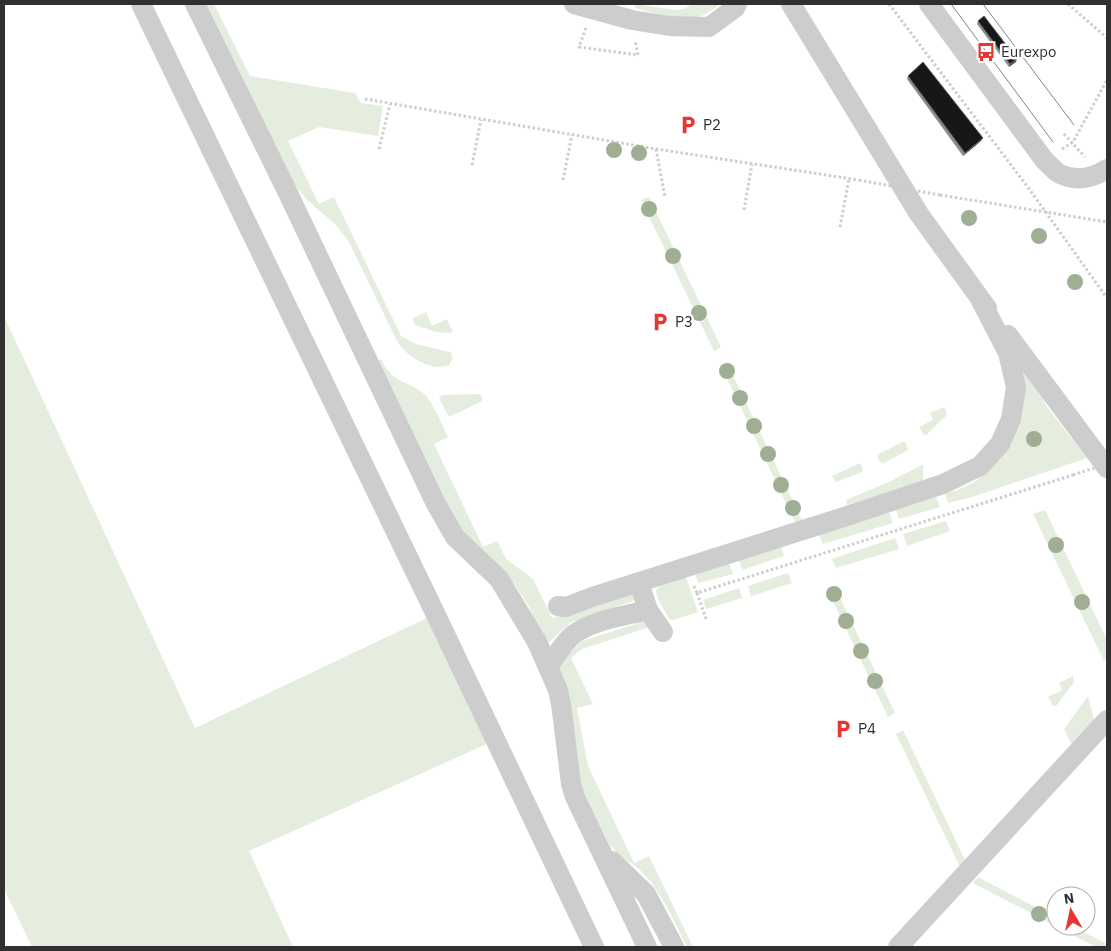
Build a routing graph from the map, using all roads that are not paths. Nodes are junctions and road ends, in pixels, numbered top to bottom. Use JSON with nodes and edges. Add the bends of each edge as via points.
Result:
{"nodes":[{"id":1,"x":141,"y":4,"type":"edge"},
{"id":2,"x":195,"y":4,"type":"edge"},
{"id":3,"x":574,"y":4,"type":"edge"},
{"id":4,"x":736,"y":4,"type":"edge"},
{"id":5,"x":791,"y":4,"type":"edge"},
{"id":6,"x":929,"y":4,"type":"edge"},
{"id":7,"x":1107,"y":169,"type":"edge"},
{"id":8,"x":979,"y":298,"type":"junction"},
{"id":9,"x":1107,"y":466,"type":"edge"},
{"id":10,"x":639,"y":582,"type":"junction"},
{"id":11,"x":558,"y":606,"type":"dead end"},
{"id":12,"x":648,"y":610,"type":"junction"},
{"id":13,"x":663,"y":632,"type":"dead end"},
{"id":14,"x":548,"y":668,"type":"junction"},
{"id":15,"x":1107,"y":720,"type":"edge"},
{"id":16,"x":602,"y":851,"type":"junction"},
{"id":17,"x":594,"y":947,"type":"edge"},
{"id":18,"x":648,"y":947,"type":"edge"},
{"id":19,"x":674,"y":947,"type":"edge"},
{"id":20,"x":898,"y":947,"type":"edge"}],
"edges":[{"from":1,"to":17,"type":"lane"},
{"from":2,"to":14,"type":"lane","via":[[436,504],[455,537],[499,579],[537,642]]},
{"from":3,"to":4,"type":"lane","via":[[632,20],[669,26],[709,27]]},
{"from":5,"to":8,"type":"lane","via":[[919,214]]},
{"from":6,"to":7,"type":"lane","via":[[1045,160],[1060,174],[1089,178]]},
{"from":8,"to":9,"type":"lane"},
{"from":8,"to":10,"type":"lane","via":[[1008,352],[1016,387],[1011,418],[1000,444],[980,466],[943,484]]},
{"from":10,"to":11,"type":"lane","via":[[566,607]]},
{"from":10,"to":12,"type":"lane"},
{"from":12,"to":13,"type":"lane"},
{"from":12,"to":14,"type":"lane","via":[[589,625],[565,643]]},
{"from":14,"to":16,"type":"lane","via":[[562,704],[571,784]]},
{"from":15,"to":20,"type":"lane"},
{"from":16,"to":18,"type":"lane"},
{"from":16,"to":19,"type":"lane","via":[[646,894]]}]}
